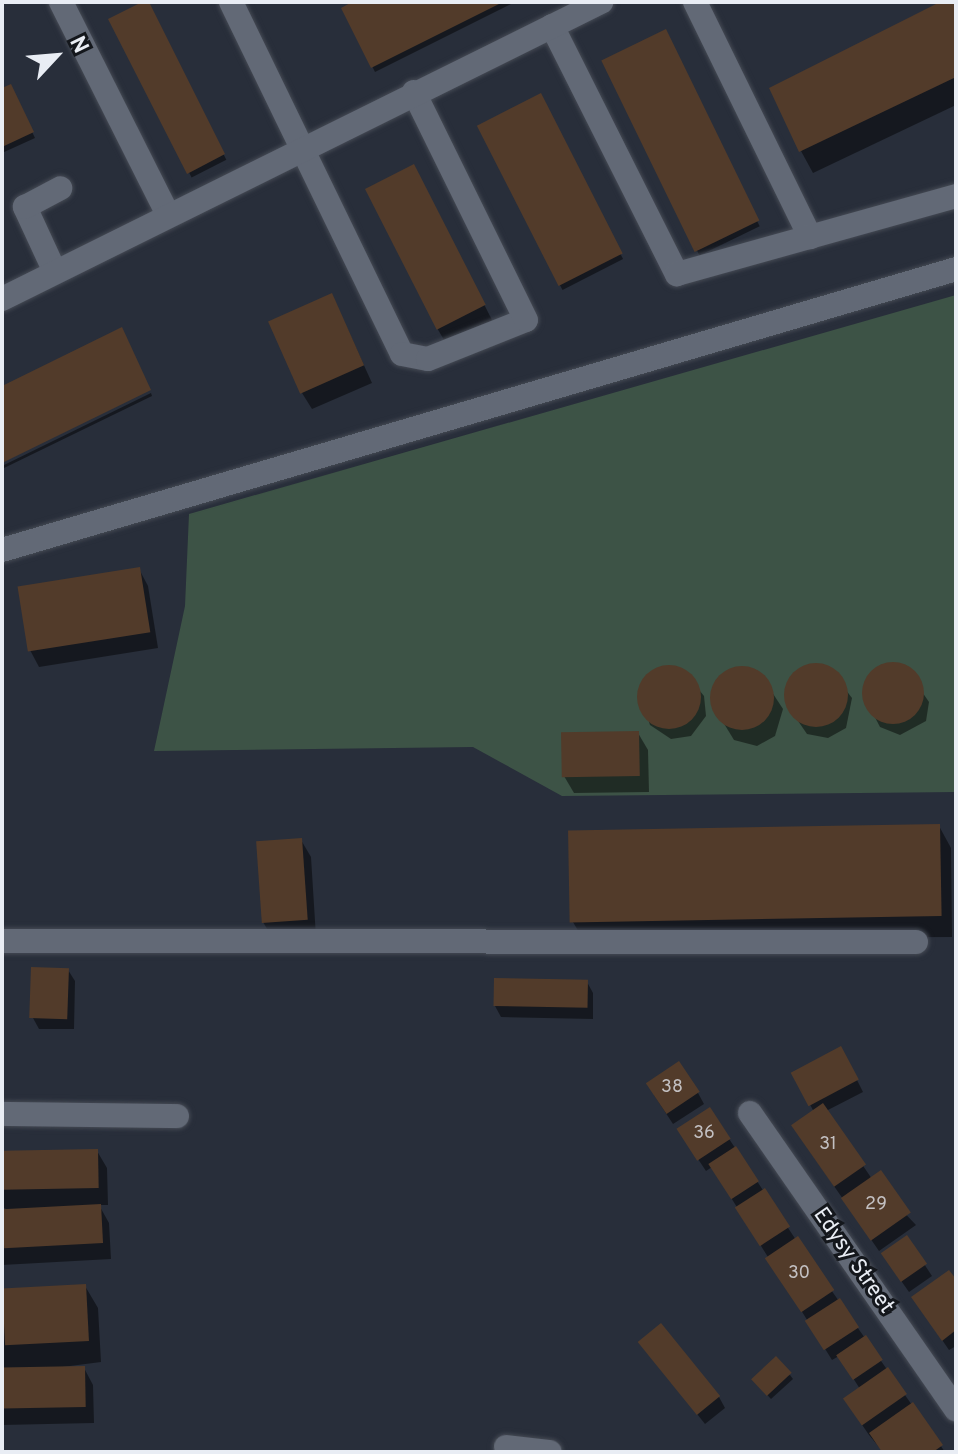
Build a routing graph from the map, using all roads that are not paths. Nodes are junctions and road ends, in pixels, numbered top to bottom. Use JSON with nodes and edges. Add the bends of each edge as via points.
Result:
{"nodes":[{"id":1,"x":61,"y":2,"type":"edge"},
{"id":2,"x":231,"y":2,"type":"edge"},
{"id":3,"x":601,"y":2,"type":"edge"},
{"id":4,"x":695,"y":2,"type":"edge"},
{"id":5,"x":552,"y":26,"type":"junction"},
{"id":6,"x":414,"y":92,"type":"junction"},
{"id":7,"x":303,"y":148,"type":"junction"},
{"id":8,"x":60,"y":188,"type":"dead end"},
{"id":9,"x":956,"y":196,"type":"edge"},
{"id":10,"x":168,"y":215,"type":"junction"},
{"id":11,"x":810,"y":237,"type":"junction"},
{"id":12,"x":956,"y":269,"type":"edge"},
{"id":13,"x":55,"y":272,"type":"junction"},
{"id":14,"x":2,"y":299,"type":"edge"},
{"id":15,"x":2,"y":550,"type":"edge"},
{"id":16,"x":2,"y":941,"type":"edge"},
{"id":17,"x":916,"y":942,"type":"dead end"},
{"id":18,"x":750,"y":1113,"type":"dead end"},
{"id":19,"x":2,"y":1114,"type":"edge"},
{"id":20,"x":177,"y":1116,"type":"dead end"},
{"id":21,"x":956,"y":1409,"type":"edge"},
{"id":22,"x":506,"y":1447,"type":"dead end"},
{"id":23,"x":550,"y":1452,"type":"edge"}],
"edges":[{"from":1,"to":10,"type":"street"},
{"from":2,"to":7,"type":"street"},
{"from":3,"to":5,"type":"street"},
{"from":4,"to":11,"type":"street"},
{"from":5,"to":6,"type":"street"},
{"from":5,"to":11,"type":"street","via":[[677,274]]},
{"from":6,"to":7,"type":"street"},
{"from":6,"to":7,"type":"street","via":[[526,320],[428,359],[402,354]]},
{"from":7,"to":10,"type":"street"},
{"from":8,"to":13,"type":"street","via":[[25,207]]},
{"from":9,"to":11,"type":"street"},
{"from":10,"to":13,"type":"street"},
{"from":12,"to":15,"type":"street"},
{"from":13,"to":14,"type":"street"},
{"from":16,"to":17,"type":"street"},
{"from":18,"to":21,"type":"street","name":"Edysy Street"},
{"from":19,"to":20,"type":"street"},
{"from":22,"to":23,"type":"street"}]}
